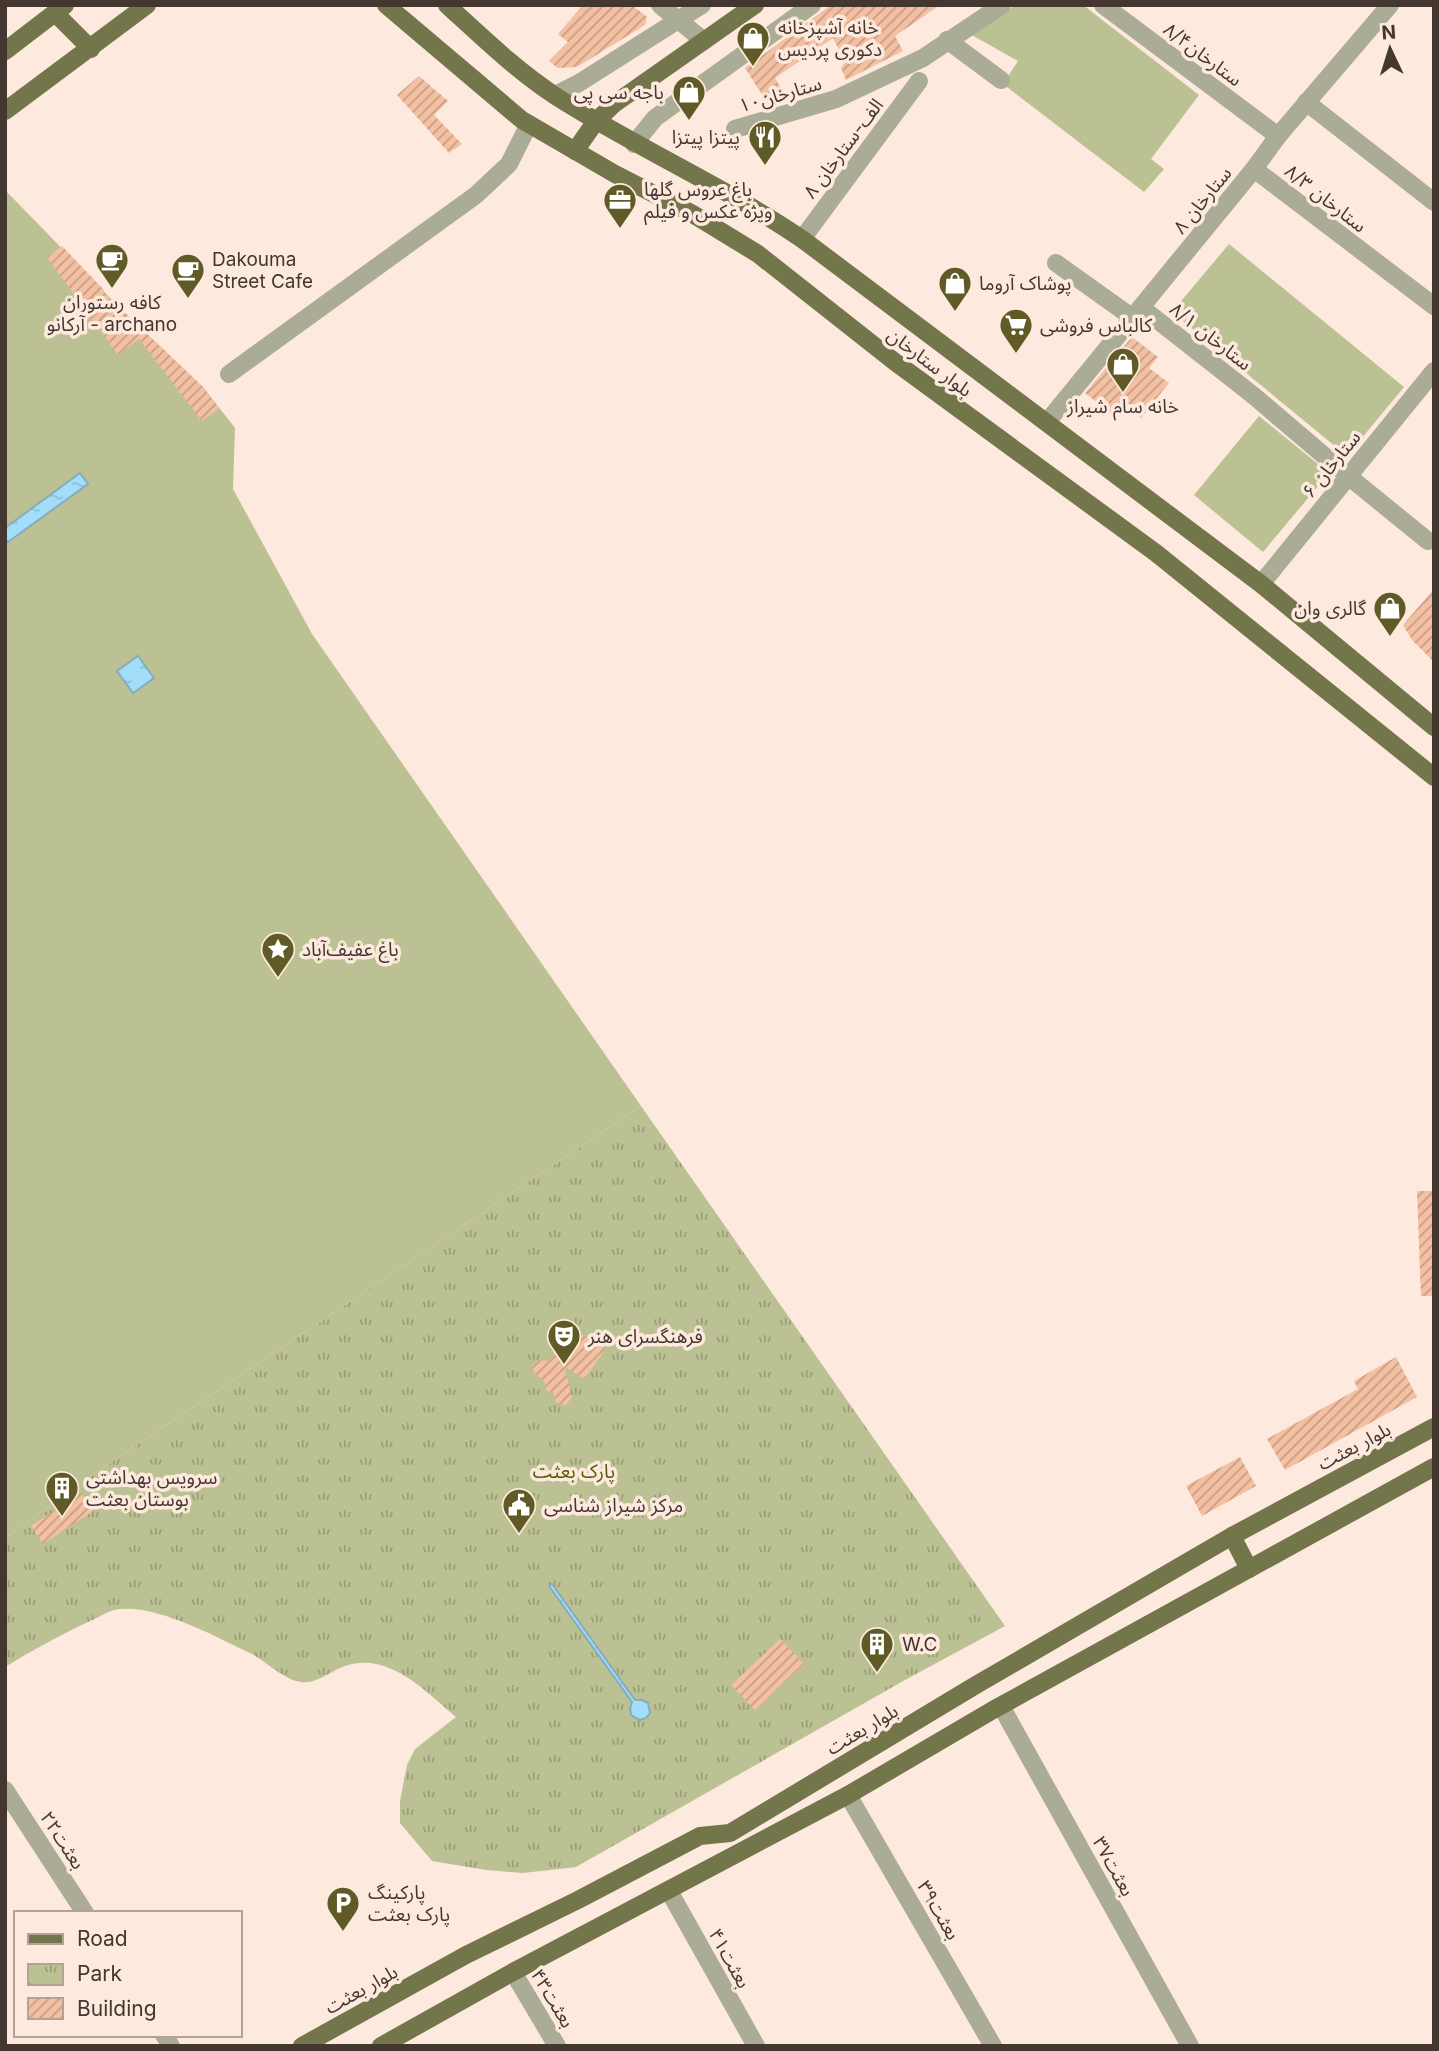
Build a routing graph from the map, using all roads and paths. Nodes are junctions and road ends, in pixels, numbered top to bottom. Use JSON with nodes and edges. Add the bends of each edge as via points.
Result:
{"nodes":[{"id":1,"x":147,"y":5,"type":"edge"},
{"id":2,"x":386,"y":5,"type":"edge"},
{"id":3,"x":447,"y":5,"type":"edge"},
{"id":4,"x":660,"y":5,"type":"edge"},
{"id":5,"x":702,"y":5,"type":"edge"},
{"id":6,"x":755,"y":5,"type":"edge"},
{"id":7,"x":812,"y":5,"type":"edge"},
{"id":8,"x":1002,"y":5,"type":"edge"},
{"id":9,"x":1103,"y":5,"type":"edge"},
{"id":10,"x":1390,"y":5,"type":"edge"},
{"id":11,"x":60,"y":9,"type":"edge"},
{"id":12,"x":679,"y":21,"type":"junction"},
{"id":13,"x":947,"y":40,"type":"junction"},
{"id":14,"x":704,"y":41,"type":"junction"},
{"id":15,"x":90,"y":49,"type":"junction"},
{"id":16,"x":5,"y":51,"type":"edge"},
{"id":17,"x":1000,"y":80,"type":"dead end"},
{"id":18,"x":919,"y":81,"type":"dead end"},
{"id":19,"x":555,"y":95,"type":"junction"},
{"id":20,"x":1306,"y":102,"type":"junction"},
{"id":21,"x":5,"y":111,"type":"edge"},
{"id":22,"x":596,"y":121,"type":"junction"},
{"id":23,"x":529,"y":124,"type":"junction"},
{"id":24,"x":735,"y":129,"type":"dead end"},
{"id":25,"x":1278,"y":136,"type":"junction"},
{"id":26,"x":634,"y":144,"type":"junction"},
{"id":27,"x":575,"y":151,"type":"junction"},
{"id":28,"x":1254,"y":169,"type":"junction"},
{"id":29,"x":1429,"y":198,"type":"edge"},
{"id":30,"x":802,"y":239,"type":"junction"},
{"id":31,"x":1056,"y":263,"type":"dead end"},
{"id":32,"x":1434,"y":306,"type":"edge"},
{"id":33,"x":1137,"y":313,"type":"junction"},
{"id":34,"x":1434,"y":372,"type":"edge"},
{"id":35,"x":229,"y":374,"type":"dead end"},
{"id":36,"x":1047,"y":422,"type":"junction"},
{"id":37,"x":1348,"y":477,"type":"junction"},
{"id":38,"x":1428,"y":541,"type":"dead end"},
{"id":39,"x":1261,"y":584,"type":"junction"},
{"id":40,"x":1434,"y":727,"type":"edge"},
{"id":41,"x":1434,"y":777,"type":"edge"},
{"id":42,"x":1434,"y":1427,"type":"edge"},
{"id":43,"x":1434,"y":1466,"type":"edge"},
{"id":44,"x":1231,"y":1536,"type":"junction"},
{"id":45,"x":1249,"y":1569,"type":"junction"},
{"id":46,"x":1001,"y":1706,"type":"junction"},
{"id":47,"x":5,"y":1790,"type":"edge"},
{"id":48,"x":848,"y":1795,"type":"junction"},
{"id":49,"x":669,"y":1891,"type":"junction"},
{"id":50,"x":84,"y":1911,"type":"edge"},
{"id":51,"x":513,"y":1972,"type":"junction"},
{"id":52,"x":302,"y":2046,"type":"edge"},
{"id":53,"x":381,"y":2046,"type":"edge"},
{"id":54,"x":557,"y":2046,"type":"edge"},
{"id":55,"x":756,"y":2046,"type":"edge"},
{"id":56,"x":993,"y":2046,"type":"edge"},
{"id":57,"x":1190,"y":2046,"type":"edge"}],
"edges":[{"from":1,"to":15,"type":"main road"},
{"from":2,"to":23,"type":"main road","name":"بلوار ستارخان"},
{"from":3,"to":19,"type":"main road","name":"بلوار ستارخان"},
{"from":4,"to":12,"type":"street"},
{"from":5,"to":12,"type":"street"},
{"from":6,"to":14,"type":"main road"},
{"from":7,"to":26,"type":"street","via":[[655,118]]},
{"from":8,"to":13,"type":"street","name":"ستارخان۱۰"},
{"from":9,"to":25,"type":"street","name":"ستارخان۸/۴"},
{"from":10,"to":20,"type":"street","name":"ستارخان ۸"},
{"from":11,"to":15,"type":"main road"},
{"from":11,"to":16,"type":"main road"},
{"from":12,"to":14,"type":"street"},
{"from":12,"to":19,"type":"street"},
{"from":13,"to":17,"type":"street"},
{"from":13,"to":24,"type":"street","name":"ستارخان۱۰","via":[[923,58],[836,99]]},
{"from":14,"to":22,"type":"main road"},
{"from":15,"to":21,"type":"main road"},
{"from":18,"to":30,"type":"street","name":"۸ الف-ستارخان"},
{"from":19,"to":22,"type":"main road","name":"بلوار ستارخان"},
{"from":20,"to":25,"type":"street","name":"ستارخان ۸"},
{"from":20,"to":29,"type":"street"},
{"from":22,"to":26,"type":"main road","name":"بلوار ستارخان"},
{"from":22,"to":27,"type":"main road"},
{"from":23,"to":27,"type":"main road","name":"بلوار ستارخان"},
{"from":23,"to":35,"type":"street","via":[[509,164],[476,195]]},
{"from":25,"to":28,"type":"street","name":"ستارخان ۸"},
{"from":26,"to":30,"type":"main road","name":"بلوار ستارخان"},
{"from":27,"to":41,"type":"main road","name":"بلوار ستارخان","via":[[758,254],[895,362],[1156,553]]},
{"from":28,"to":32,"type":"street","name":"ستارخان ۸/۳"},
{"from":28,"to":33,"type":"street","name":"ستارخان ۸"},
{"from":30,"to":36,"type":"main road","name":"بلوار ستارخان"},
{"from":31,"to":33,"type":"street","name":"ستارخان ۸/۱"},
{"from":33,"to":36,"type":"street","name":"ستارخان ۸"},
{"from":33,"to":37,"type":"street","name":"ستارخان ۸/۱","via":[[1254,396]]},
{"from":34,"to":37,"type":"street","name":"ستارخان ۶"},
{"from":36,"to":39,"type":"main road","name":"بلوار ستارخان"},
{"from":37,"to":38,"type":"street","name":"ستارخان ۸/۱"},
{"from":37,"to":39,"type":"street","name":"ستارخان ۶"},
{"from":39,"to":40,"type":"main road","name":"بلوار ستارخان"},
{"from":42,"to":44,"type":"main road","name":"بلوار بعثت"},
{"from":43,"to":45,"type":"main road"},
{"from":44,"to":45,"type":"main road"},
{"from":44,"to":52,"type":"main road","name":"بلوار بعثت","via":[[730,1833],[700,1836],[466,1955]]},
{"from":45,"to":46,"type":"main road"},
{"from":46,"to":48,"type":"main road"},
{"from":46,"to":57,"type":"street","name":"بعثت۳۷"},
{"from":47,"to":50,"type":"street","name":"بعثت۲۲"},
{"from":48,"to":49,"type":"main road"},
{"from":48,"to":56,"type":"street","name":"بعثت۳۹"},
{"from":49,"to":51,"type":"main road"},
{"from":49,"to":55,"type":"street","name":"بعثت۴۱"},
{"from":51,"to":53,"type":"main road"},
{"from":51,"to":54,"type":"street","name":"بعثت۴۳"}]}
